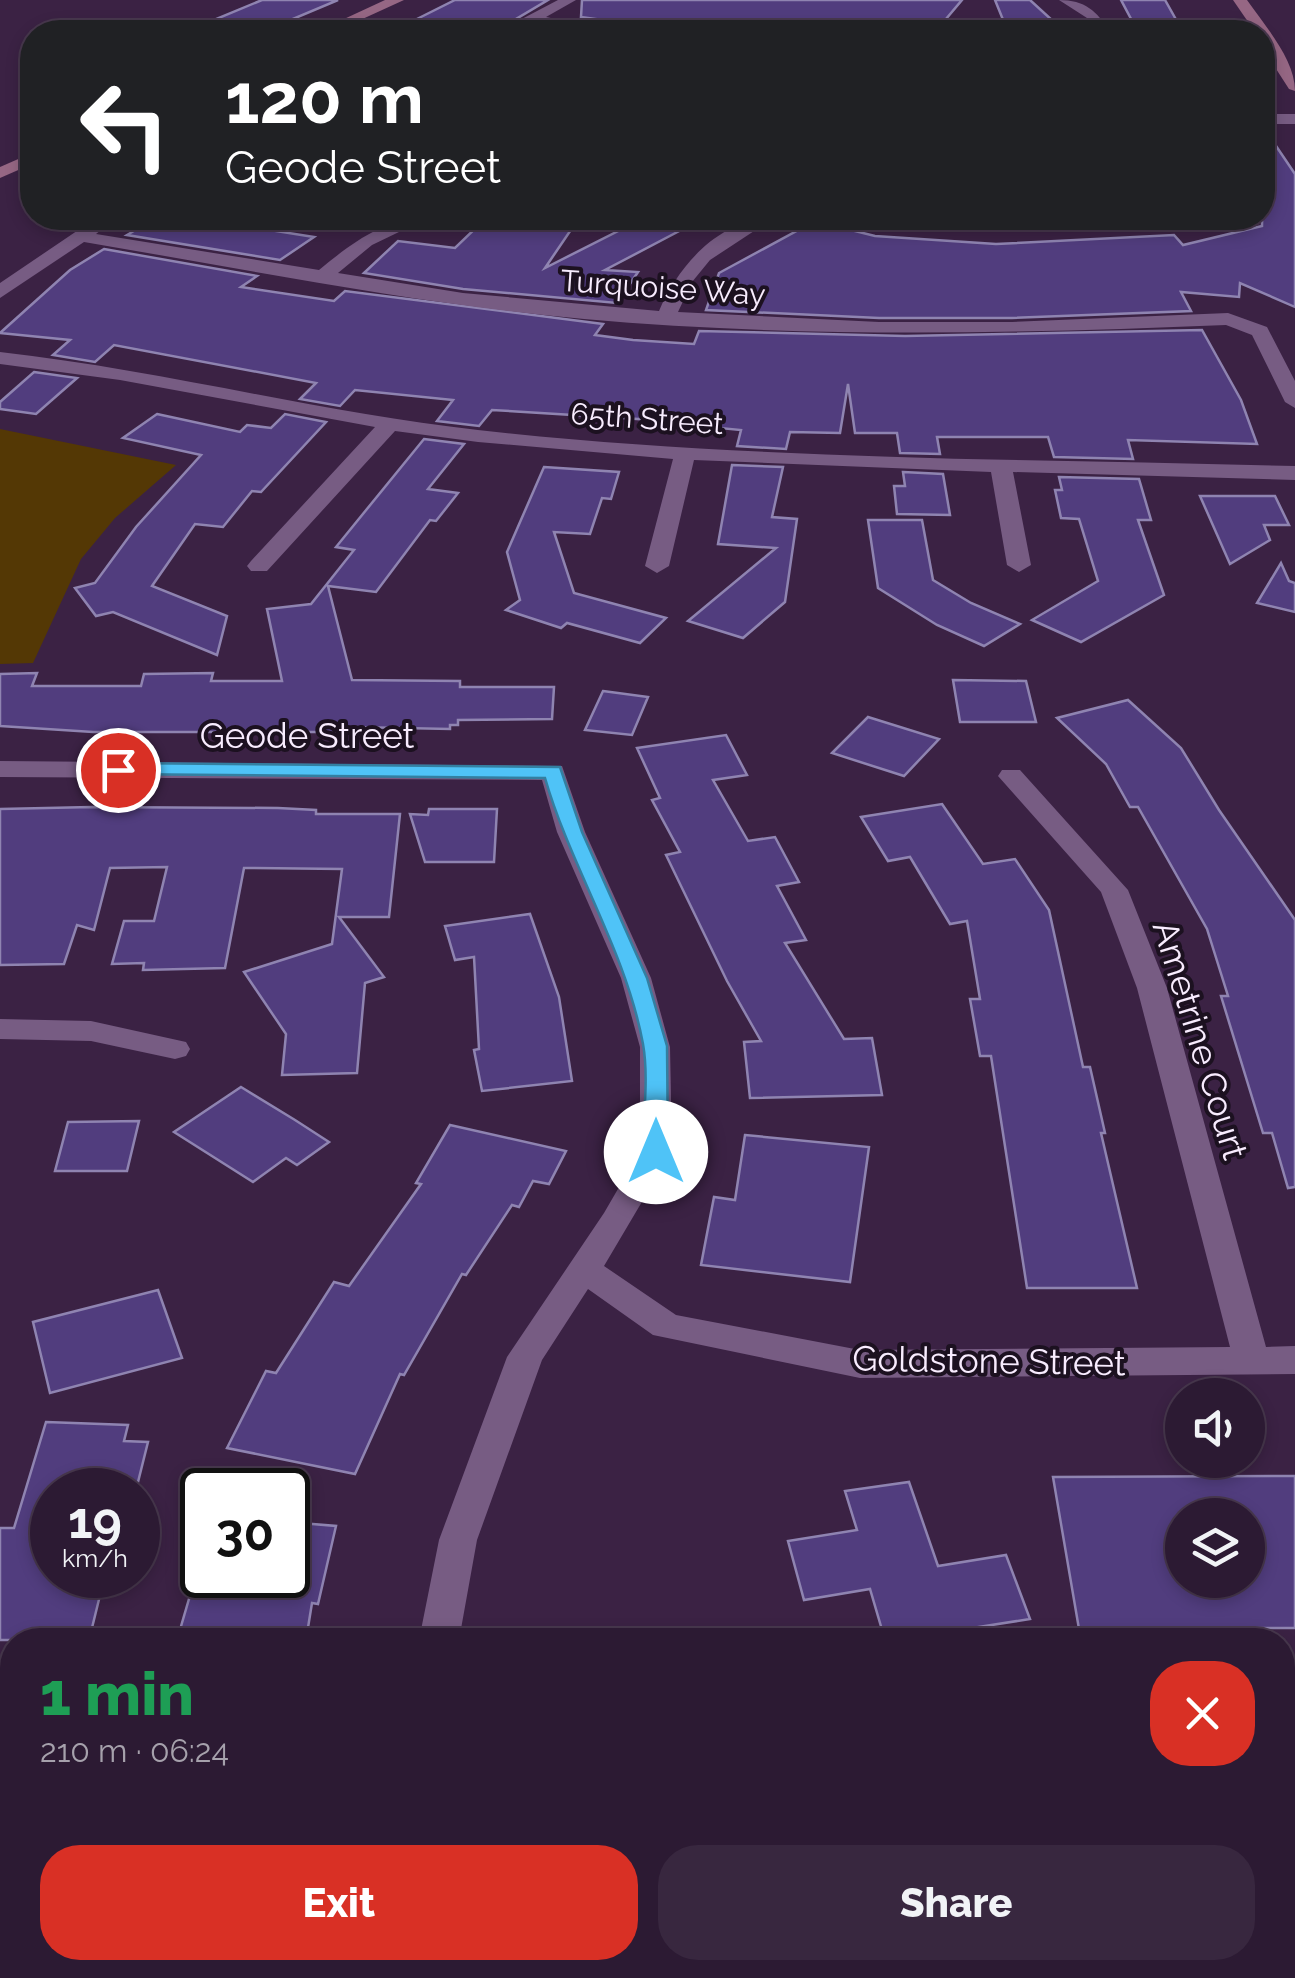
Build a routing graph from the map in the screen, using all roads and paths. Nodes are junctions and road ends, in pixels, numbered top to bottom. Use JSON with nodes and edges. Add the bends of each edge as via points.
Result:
{"nodes":[{"id":1,"x":397,"y":0,"type":"edge"},
{"id":2,"x":568,"y":0,"type":"edge"},
{"id":3,"x":1066,"y":0,"type":"edge"},
{"id":4,"x":533,"y":19,"type":"joint"},
{"id":5,"x":351,"y":20,"type":"edge"},
{"id":6,"x":539,"y":20,"type":"edge"},
{"id":7,"x":1096,"y":20,"type":"edge"},
{"id":8,"x":1275,"y":54,"type":"edge"},
{"id":9,"x":1295,"y":86,"type":"edge"},
{"id":10,"x":88,"y":230,"type":"edge"},
{"id":11,"x":392,"y":230,"type":"edge"},
{"id":12,"x":743,"y":230,"type":"edge"},
{"id":13,"x":78,"y":236,"type":"junction"},
{"id":14,"x":323,"y":276,"type":"junction"},
{"id":15,"x":0,"y":292,"type":"edge"},
{"id":16,"x":665,"y":319,"type":"junction"},
{"id":17,"x":0,"y":358,"type":"edge"},
{"id":18,"x":1295,"y":402,"type":"edge"},
{"id":19,"x":390,"y":424,"type":"junction"},
{"id":20,"x":685,"y":454,"type":"junction"},
{"id":21,"x":1001,"y":464,"type":"junction"},
{"id":22,"x":1295,"y":473,"type":"edge"},
{"id":23,"x":1019,"y":565,"type":"dead end"},
{"id":24,"x":259,"y":566,"type":"dead end"},
{"id":25,"x":657,"y":566,"type":"dead end"},
{"id":26,"x":0,"y":769,"type":"edge"},
{"id":27,"x":1011,"y":776,"type":"dead end"},
{"id":28,"x":0,"y":1029,"type":"edge"},
{"id":29,"x":175,"y":1049,"type":"dead end"},
{"id":30,"x":584,"y":1268,"type":"junction"},
{"id":31,"x":1295,"y":1360,"type":"edge"},
{"id":32,"x":1252,"y":1361,"type":"junction"},
{"id":33,"x":441,"y":1628,"type":"edge"}],
"edges":[{"from":1,"to":5,"type":"street"},
{"from":2,"to":4,"type":"street"},
{"from":3,"to":7,"type":"street"},
{"from":4,"to":6,"type":"street"},
{"from":8,"to":9,"type":"street"},
{"from":10,"to":13,"type":"street"},
{"from":11,"to":14,"type":"street","via":[[366,241]]},
{"from":12,"to":16,"type":"street","via":[[708,248],[684,275]]},
{"from":13,"to":14,"type":"street","name":"Turquoise Way"},
{"from":13,"to":15,"type":"street"},
{"from":14,"to":16,"type":"street","name":"Turquoise Way","via":[[523,308]]},
{"from":16,"to":18,"type":"street","name":"Turquoise Way","via":[[1030,328],[1210,318],[1260,331]]},
{"from":17,"to":19,"type":"street","name":"65th Street"},
{"from":19,"to":20,"type":"street","name":"65th Street"},
{"from":19,"to":24,"type":"street"},
{"from":20,"to":21,"type":"street","name":"65th Street"},
{"from":20,"to":25,"type":"street"},
{"from":21,"to":22,"type":"street","name":"65th Street"},
{"from":21,"to":23,"type":"street"},
{"from":26,"to":30,"type":"street","name":"Geode Street","via":[[553,772],[571,832],[636,978],[655,1046],[656,1152]]},
{"from":27,"to":32,"type":"street","name":"Ametrine Court","via":[[1114,890],[1152,988]]},
{"from":28,"to":29,"type":"street","via":[[91,1031]]},
{"from":30,"to":32,"type":"street","name":"Goldstone Street","via":[[666,1326],[860,1364]]},
{"from":30,"to":33,"type":"street","via":[[525,1357],[458,1540]]},
{"from":31,"to":32,"type":"street","name":"Goldstone Street"}]}
